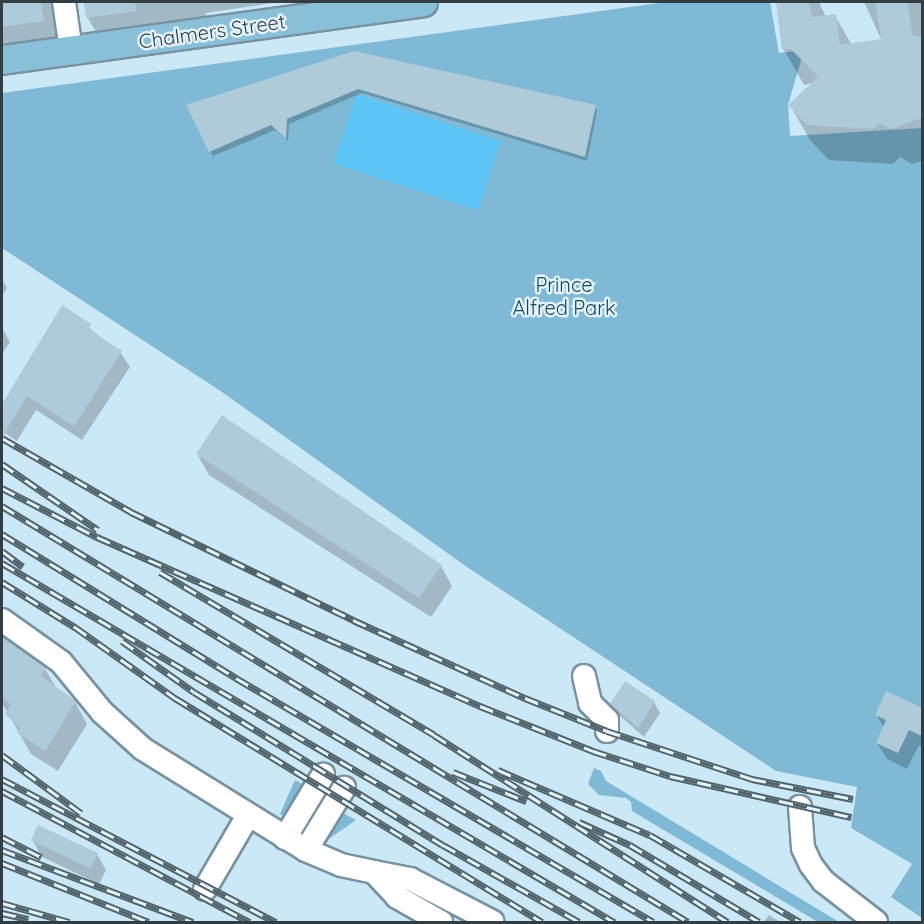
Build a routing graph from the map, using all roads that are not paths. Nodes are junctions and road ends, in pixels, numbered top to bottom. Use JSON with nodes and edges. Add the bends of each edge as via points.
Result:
{"nodes":[{"id":1,"x":64,"y":2,"type":"edge"},
{"id":2,"x":423,"y":2,"type":"edge"},
{"id":3,"x":379,"y":4,"type":"edge"},
{"id":4,"x":71,"y":50,"type":"junction"},
{"id":5,"x":2,"y":60,"type":"edge"},
{"id":6,"x":2,"y":620,"type":"edge"},
{"id":7,"x":584,"y":676,"type":"dead end"},
{"id":8,"x":607,"y":732,"type":"dead end"},
{"id":9,"x":323,"y":775,"type":"dead end"},
{"id":10,"x":344,"y":788,"type":"dead end"},
{"id":11,"x":800,"y":807,"type":"dead end"},
{"id":12,"x":247,"y":817,"type":"junction"},
{"id":13,"x":285,"y":838,"type":"junction"},
{"id":14,"x":306,"y":850,"type":"junction"},
{"id":15,"x":374,"y":872,"type":"junction"},
{"id":16,"x":205,"y":889,"type":"dead end"},
{"id":17,"x":441,"y":922,"type":"edge"},
{"id":18,"x":493,"y":922,"type":"edge"},
{"id":19,"x":876,"y":922,"type":"edge"}],
"edges":[{"from":1,"to":4,"type":"street"},
{"from":2,"to":3,"type":"main road","name":"Chalmers Street"},
{"from":3,"to":4,"type":"main road","name":"Chalmers Street"},
{"from":4,"to":5,"type":"main road","name":"Chalmers Street"},
{"from":6,"to":12,"type":"street","via":[[61,662],[102,712],[143,749]]},
{"from":7,"to":8,"type":"street","via":[[590,703],[608,720]]},
{"from":9,"to":13,"type":"street"},
{"from":10,"to":14,"type":"street"},
{"from":11,"to":19,"type":"street","via":[[803,848],[811,865],[823,881]]},
{"from":12,"to":13,"type":"street"},
{"from":12,"to":16,"type":"street"},
{"from":13,"to":14,"type":"street"},
{"from":14,"to":15,"type":"street","via":[[341,865]]},
{"from":15,"to":17,"type":"street","via":[[397,897]]},
{"from":15,"to":18,"type":"street","via":[[410,879]]}]}
